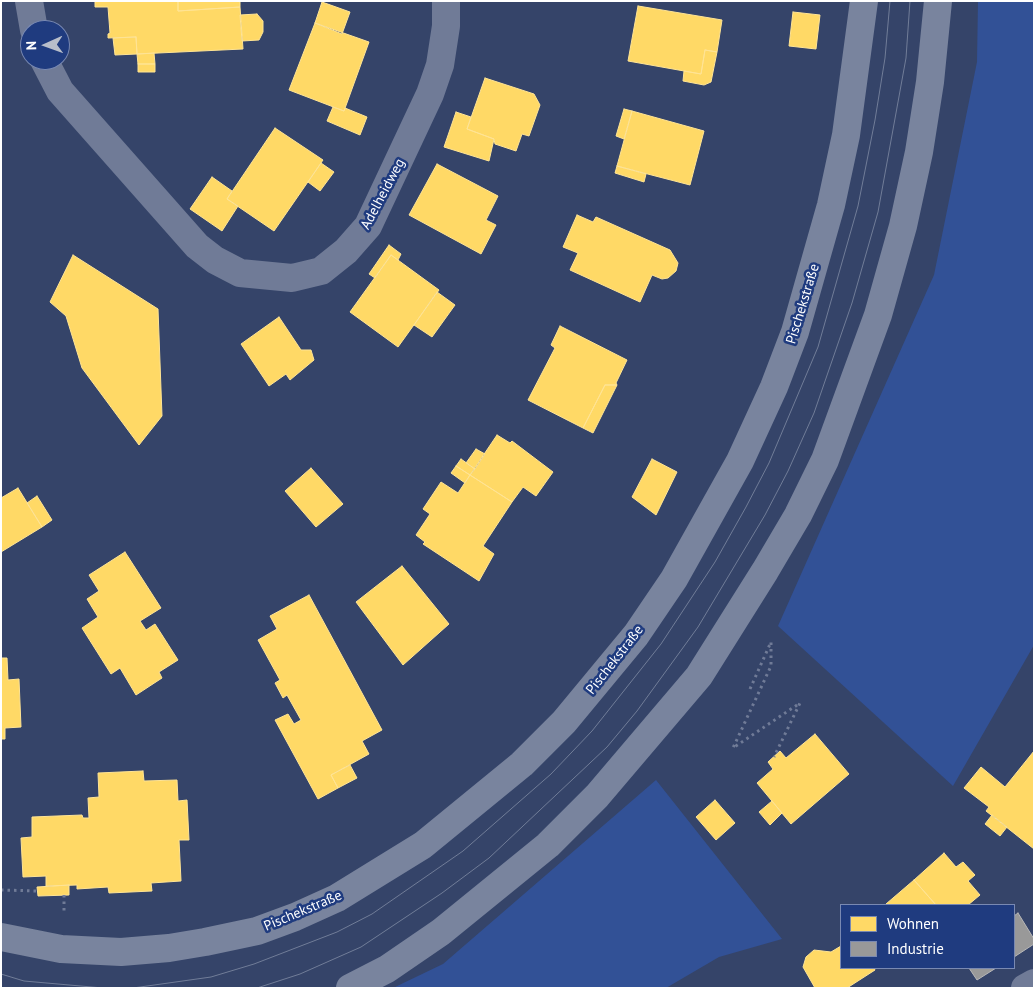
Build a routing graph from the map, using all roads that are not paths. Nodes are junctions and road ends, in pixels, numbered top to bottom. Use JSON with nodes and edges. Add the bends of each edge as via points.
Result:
{"nodes":[{"id":1,"x":30,"y":1,"type":"edge"},
{"id":2,"x":446,"y":1,"type":"edge"},
{"id":3,"x":864,"y":1,"type":"edge"},
{"id":4,"x":938,"y":1,"type":"edge"},
{"id":5,"x":33,"y":20,"type":"edge"},
{"id":6,"x":49,"y":70,"type":"edge"},
{"id":7,"x":1,"y":937,"type":"edge"},
{"id":8,"x":1034,"y":983,"type":"edge"},
{"id":9,"x":350,"y":988,"type":"edge"},
{"id":10,"x":1025,"y":988,"type":"edge"}],
"edges":[{"from":1,"to":5,"type":"street"},
{"from":2,"to":6,"type":"street","name":"Adelheidweg","via":[[440,65],[430,94],[368,226],[346,251],[321,271],[292,278],[240,273],[197,246],[60,91]]},
{"from":3,"to":7,"type":"main road","name":"Pischekstraße","via":[[846,135],[831,205],[795,332],[774,387],[740,461],[674,579],[636,635],[564,722],[515,770],[423,845],[337,898],[295,917],[257,931],[205,942],[121,952],[70,950]]},
{"from":4,"to":9,"type":"main road","via":[[920,152],[878,315],[825,460],[770,563],[699,676],[598,796],[548,846],[441,932]]},
{"from":8,"to":10,"type":"street"}]}
